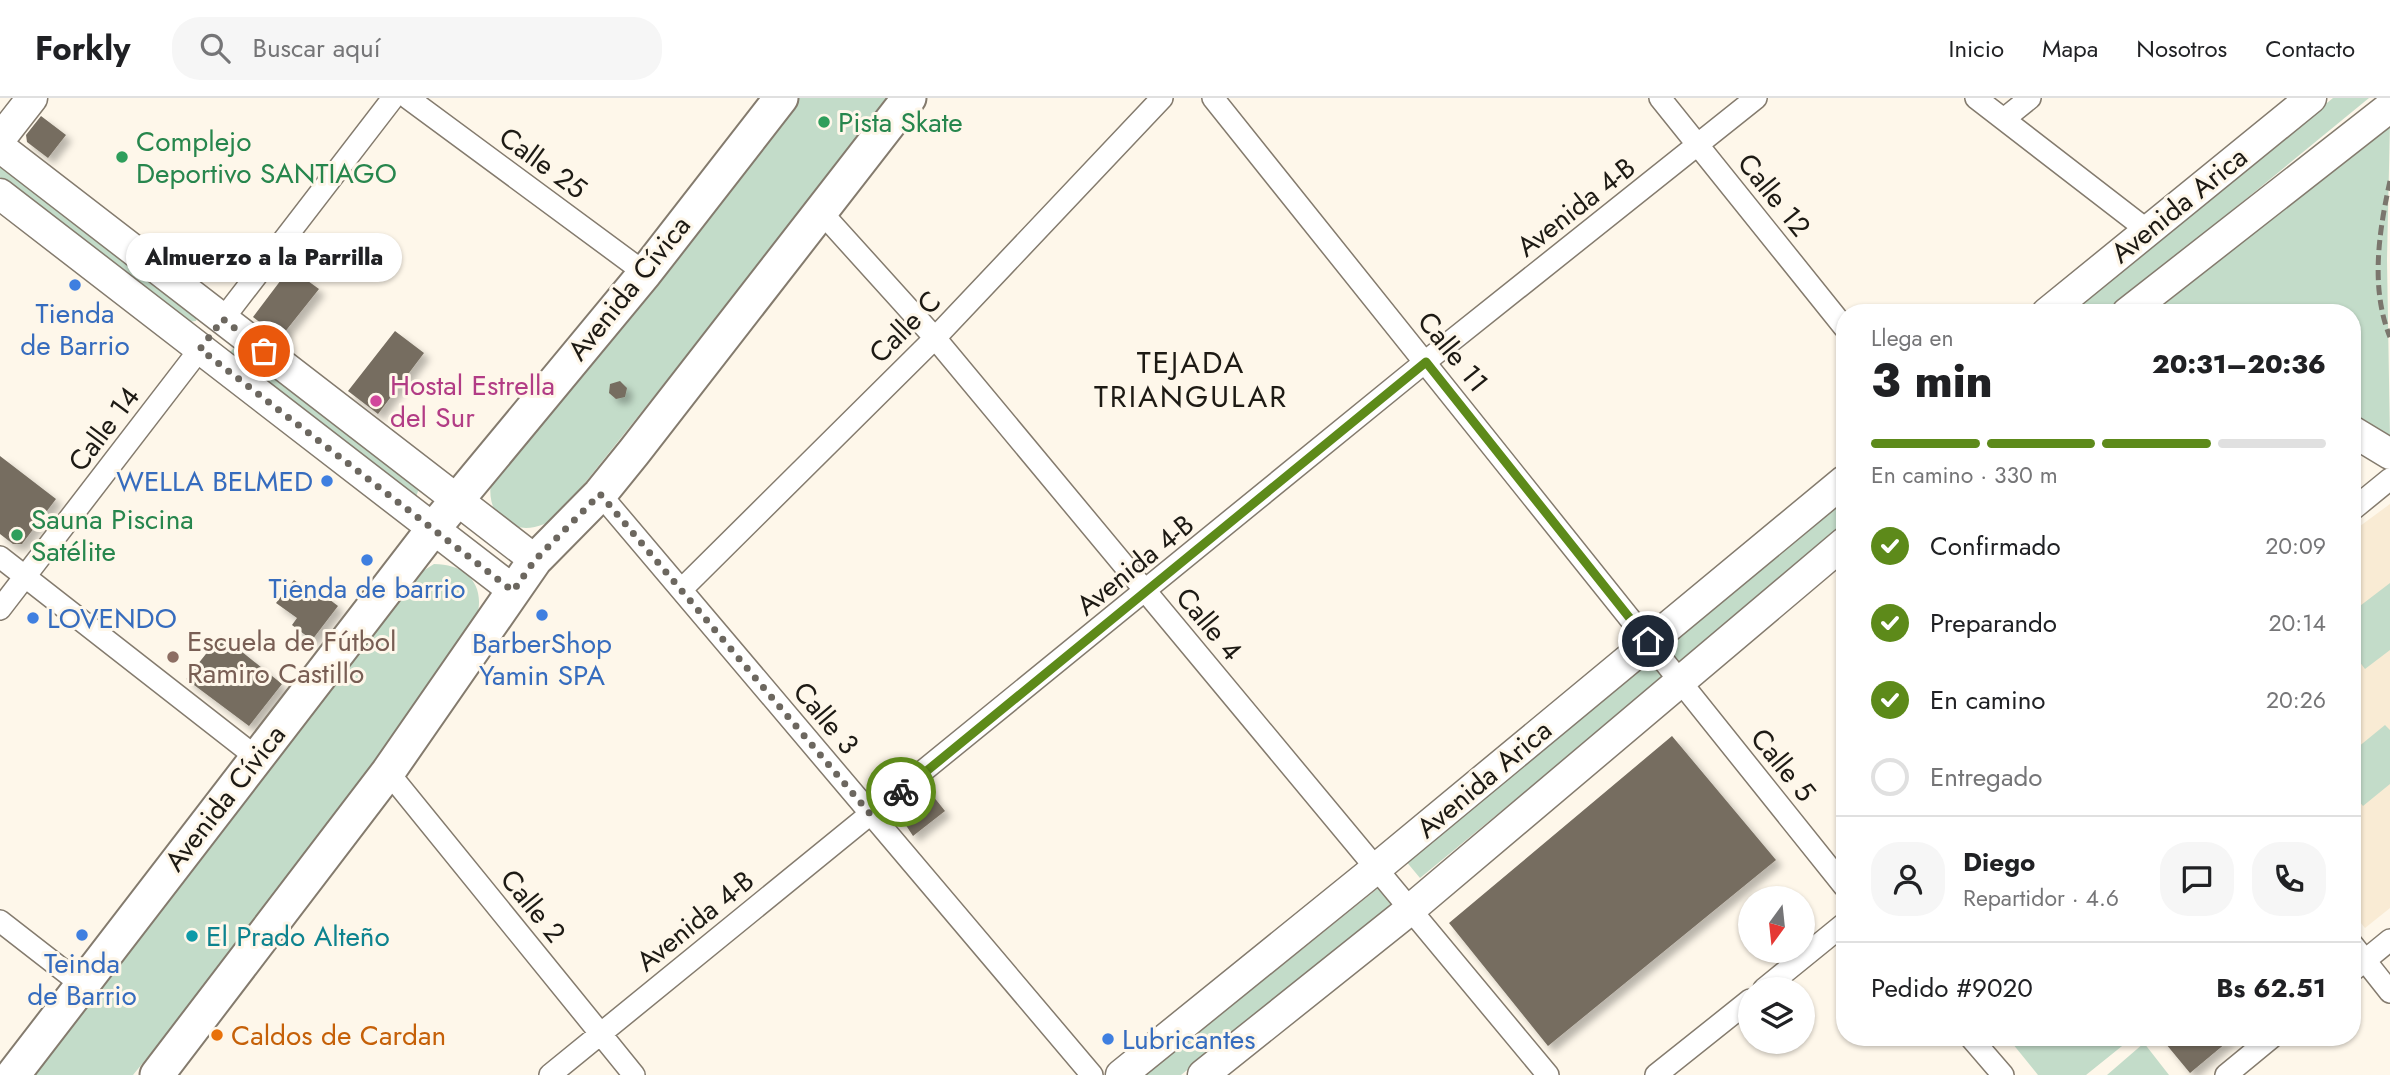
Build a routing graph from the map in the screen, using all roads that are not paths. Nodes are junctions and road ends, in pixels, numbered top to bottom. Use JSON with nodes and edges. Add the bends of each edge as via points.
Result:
{"nodes":[{"id":1,"x":32,"y":98,"type":"edge"},
{"id":2,"x":393,"y":98,"type":"edge"},
{"id":3,"x":408,"y":98,"type":"edge"},
{"id":4,"x":781,"y":98,"type":"edge"},
{"id":5,"x":909,"y":98,"type":"edge"},
{"id":6,"x":1162,"y":98,"type":"edge"},
{"id":7,"x":1213,"y":98,"type":"edge"},
{"id":8,"x":1660,"y":98,"type":"edge"},
{"id":9,"x":1756,"y":98,"type":"edge"},
{"id":10,"x":1976,"y":98,"type":"edge"},
{"id":11,"x":2030,"y":98,"type":"edge"},
{"id":12,"x":2311,"y":98,"type":"edge"},
{"id":13,"x":2390,"y":107,"type":"edge"},
{"id":14,"x":2004,"y":119,"type":"junction"},
{"id":15,"x":0,"y":139,"type":"edge"},
{"id":16,"x":1698,"y":145,"type":"junction"},
{"id":17,"x":0,"y":146,"type":"edge"},
{"id":18,"x":0,"y":194,"type":"edge"},
{"id":19,"x":822,"y":213,"type":"junction"},
{"id":20,"x":2147,"y":230,"type":"junction"},
{"id":21,"x":645,"y":273,"type":"junction"},
{"id":22,"x":2059,"y":304,"type":"edge"},
{"id":23,"x":2138,"y":304,"type":"edge"},
{"id":24,"x":1836,"y":317,"type":"edge"},
{"id":25,"x":223,"y":319,"type":"junction"},
{"id":26,"x":935,"y":338,"type":"junction"},
{"id":27,"x":200,"y":349,"type":"junction"},
{"id":28,"x":1426,"y":362,"type":"junction"},
{"id":29,"x":2361,"y":436,"type":"edge"},
{"id":30,"x":2390,"y":454,"type":"edge"},
{"id":31,"x":2390,"y":479,"type":"edge"},
{"id":32,"x":1836,"y":488,"type":"edge"},
{"id":33,"x":600,"y":494,"type":"junction"},
{"id":34,"x":456,"y":500,"type":"junction"},
{"id":35,"x":2361,"y":503,"type":"edge"},
{"id":36,"x":433,"y":529,"type":"junction"},
{"id":37,"x":1836,"y":550,"type":"edge"},
{"id":38,"x":0,"y":557,"type":"edge"},
{"id":39,"x":535,"y":560,"type":"junction"},
{"id":40,"x":26,"y":576,"type":"junction"},
{"id":41,"x":682,"y":589,"type":"junction"},
{"id":42,"x":513,"y":591,"type":"junction"},
{"id":43,"x":1146,"y":593,"type":"junction"},
{"id":44,"x":0,"y":609,"type":"edge"},
{"id":45,"x":1648,"y":641,"type":"junction"},
{"id":46,"x":1678,"y":680,"type":"junction"},
{"id":47,"x":256,"y":757,"type":"junction"},
{"id":48,"x":388,"y":772,"type":"junction"},
{"id":49,"x":872,"y":816,"type":"junction"},
{"id":50,"x":1378,"y":867,"type":"junction"},
{"id":51,"x":1836,"y":876,"type":"edge"},
{"id":52,"x":1412,"y":908,"type":"junction"},
{"id":53,"x":0,"y":921,"type":"edge"},
{"id":54,"x":1836,"y":930,"type":"edge"},
{"id":55,"x":2390,"y":940,"type":"edge"},
{"id":56,"x":2361,"y":956,"type":"edge"},
{"id":57,"x":2361,"y":964,"type":"edge"},
{"id":58,"x":1778,"y":977,"type":"edge"},
{"id":59,"x":81,"y":984,"type":"junction"},
{"id":60,"x":2390,"y":992,"type":"edge"},
{"id":61,"x":1738,"y":1010,"type":"edge"},
{"id":62,"x":599,"y":1034,"type":"junction"},
{"id":63,"x":1978,"y":1046,"type":"edge"},
{"id":64,"x":2261,"y":1046,"type":"edge"},
{"id":65,"x":168,"y":1070,"type":"edge"},
{"id":66,"x":13,"y":1075,"type":"edge"},
{"id":67,"x":550,"y":1075,"type":"edge"},
{"id":68,"x":634,"y":1075,"type":"edge"},
{"id":69,"x":1092,"y":1075,"type":"edge"},
{"id":70,"x":1121,"y":1075,"type":"edge"},
{"id":71,"x":1203,"y":1075,"type":"edge"},
{"id":72,"x":1548,"y":1075,"type":"edge"},
{"id":73,"x":1656,"y":1075,"type":"edge"},
{"id":74,"x":2003,"y":1075,"type":"edge"},
{"id":75,"x":2226,"y":1075,"type":"edge"}],
"edges":[{"from":1,"to":15,"type":"street"},
{"from":2,"to":25,"type":"street"},
{"from":3,"to":21,"type":"street","name":"Calle 25"},
{"from":4,"to":21,"type":"main road","name":"Avenida Cívica"},
{"from":5,"to":19,"type":"main road"},
{"from":6,"to":26,"type":"street","name":"Calle C"},
{"from":7,"to":28,"type":"street","name":"Calle 11"},
{"from":8,"to":16,"type":"street","name":"Calle 12"},
{"from":9,"to":16,"type":"street","name":"Avenida 4-B"},
{"from":10,"to":14,"type":"street"},
{"from":11,"to":14,"type":"street"},
{"from":12,"to":20,"type":"street","name":"Avenida Arica"},
{"from":13,"to":23,"type":"street","name":"Avenida Arica"},
{"from":14,"to":20,"type":"street"},
{"from":16,"to":24,"type":"street","name":"Calle 12"},
{"from":16,"to":28,"type":"street","name":"Avenida 4-B"},
{"from":17,"to":25,"type":"street"},
{"from":18,"to":27,"type":"street"},
{"from":19,"to":26,"type":"street","name":"Calle 4"},
{"from":19,"to":33,"type":"main road"},
{"from":20,"to":22,"type":"street","name":"Avenida Arica"},
{"from":21,"to":34,"type":"main road","name":"Avenida Cívica"},
{"from":25,"to":27,"type":"street"},
{"from":25,"to":34,"type":"street"},
{"from":26,"to":41,"type":"street","name":"Calle C"},
{"from":26,"to":43,"type":"street","name":"Calle 4"},
{"from":27,"to":36,"type":"street"},
{"from":27,"to":40,"type":"street","name":"Calle 14"},
{"from":28,"to":43,"type":"street","name":"Avenida 4-B"},
{"from":28,"to":45,"type":"street","name":"Calle 11"},
{"from":29,"to":30,"type":"street"},
{"from":31,"to":35,"type":"street"},
{"from":32,"to":45,"type":"street","name":"Avenida Arica"},
{"from":33,"to":39,"type":"main road"},
{"from":33,"to":41,"type":"street","name":"Calle 3"},
{"from":34,"to":36,"type":"main road","name":"Avenida Cívica"},
{"from":34,"to":39,"type":"street"},
{"from":36,"to":42,"type":"street"},
{"from":36,"to":47,"type":"main road","name":"Avenida Cívica"},
{"from":37,"to":46,"type":"street","name":"Avenida Arica"},
{"from":38,"to":40,"type":"street"},
{"from":39,"to":42,"type":"main road"},
{"from":40,"to":44,"type":"street","name":"Calle 14"},
{"from":40,"to":47,"type":"street"},
{"from":41,"to":49,"type":"street","name":"Calle 3"},
{"from":42,"to":48,"type":"main road"},
{"from":43,"to":49,"type":"street","name":"Avenida 4-B"},
{"from":43,"to":50,"type":"street","name":"Calle 4"},
{"from":45,"to":46,"type":"street","name":"Calle 11"},
{"from":45,"to":50,"type":"street","name":"Avenida Arica"},
{"from":46,"to":51,"type":"street","name":"Calle 5"},
{"from":46,"to":52,"type":"street","name":"Avenida Arica"},
{"from":47,"to":59,"type":"main road","name":"Avenida Cívica"},
{"from":48,"to":62,"type":"street","name":"Calle 2"},
{"from":48,"to":65,"type":"main road"},
{"from":49,"to":62,"type":"street","name":"Avenida 4-B"},
{"from":49,"to":69,"type":"street","name":"Calle 3"},
{"from":50,"to":52,"type":"street","name":"Calle 4"},
{"from":50,"to":70,"type":"street","name":"Avenida Arica"},
{"from":52,"to":71,"type":"street","name":"Avenida Arica"},
{"from":52,"to":72,"type":"street","name":"Calle 4"},
{"from":53,"to":59,"type":"street"},
{"from":54,"to":58,"type":"street"},
{"from":55,"to":56,"type":"street"},
{"from":57,"to":60,"type":"street"},
{"from":59,"to":66,"type":"main road","name":"Avenida Cívica"},
{"from":61,"to":73,"type":"street"},
{"from":62,"to":67,"type":"street","name":"Avenida 4-B"},
{"from":62,"to":68,"type":"street","name":"Calle 2"},
{"from":63,"to":74,"type":"street"},
{"from":64,"to":75,"type":"street"}]}
